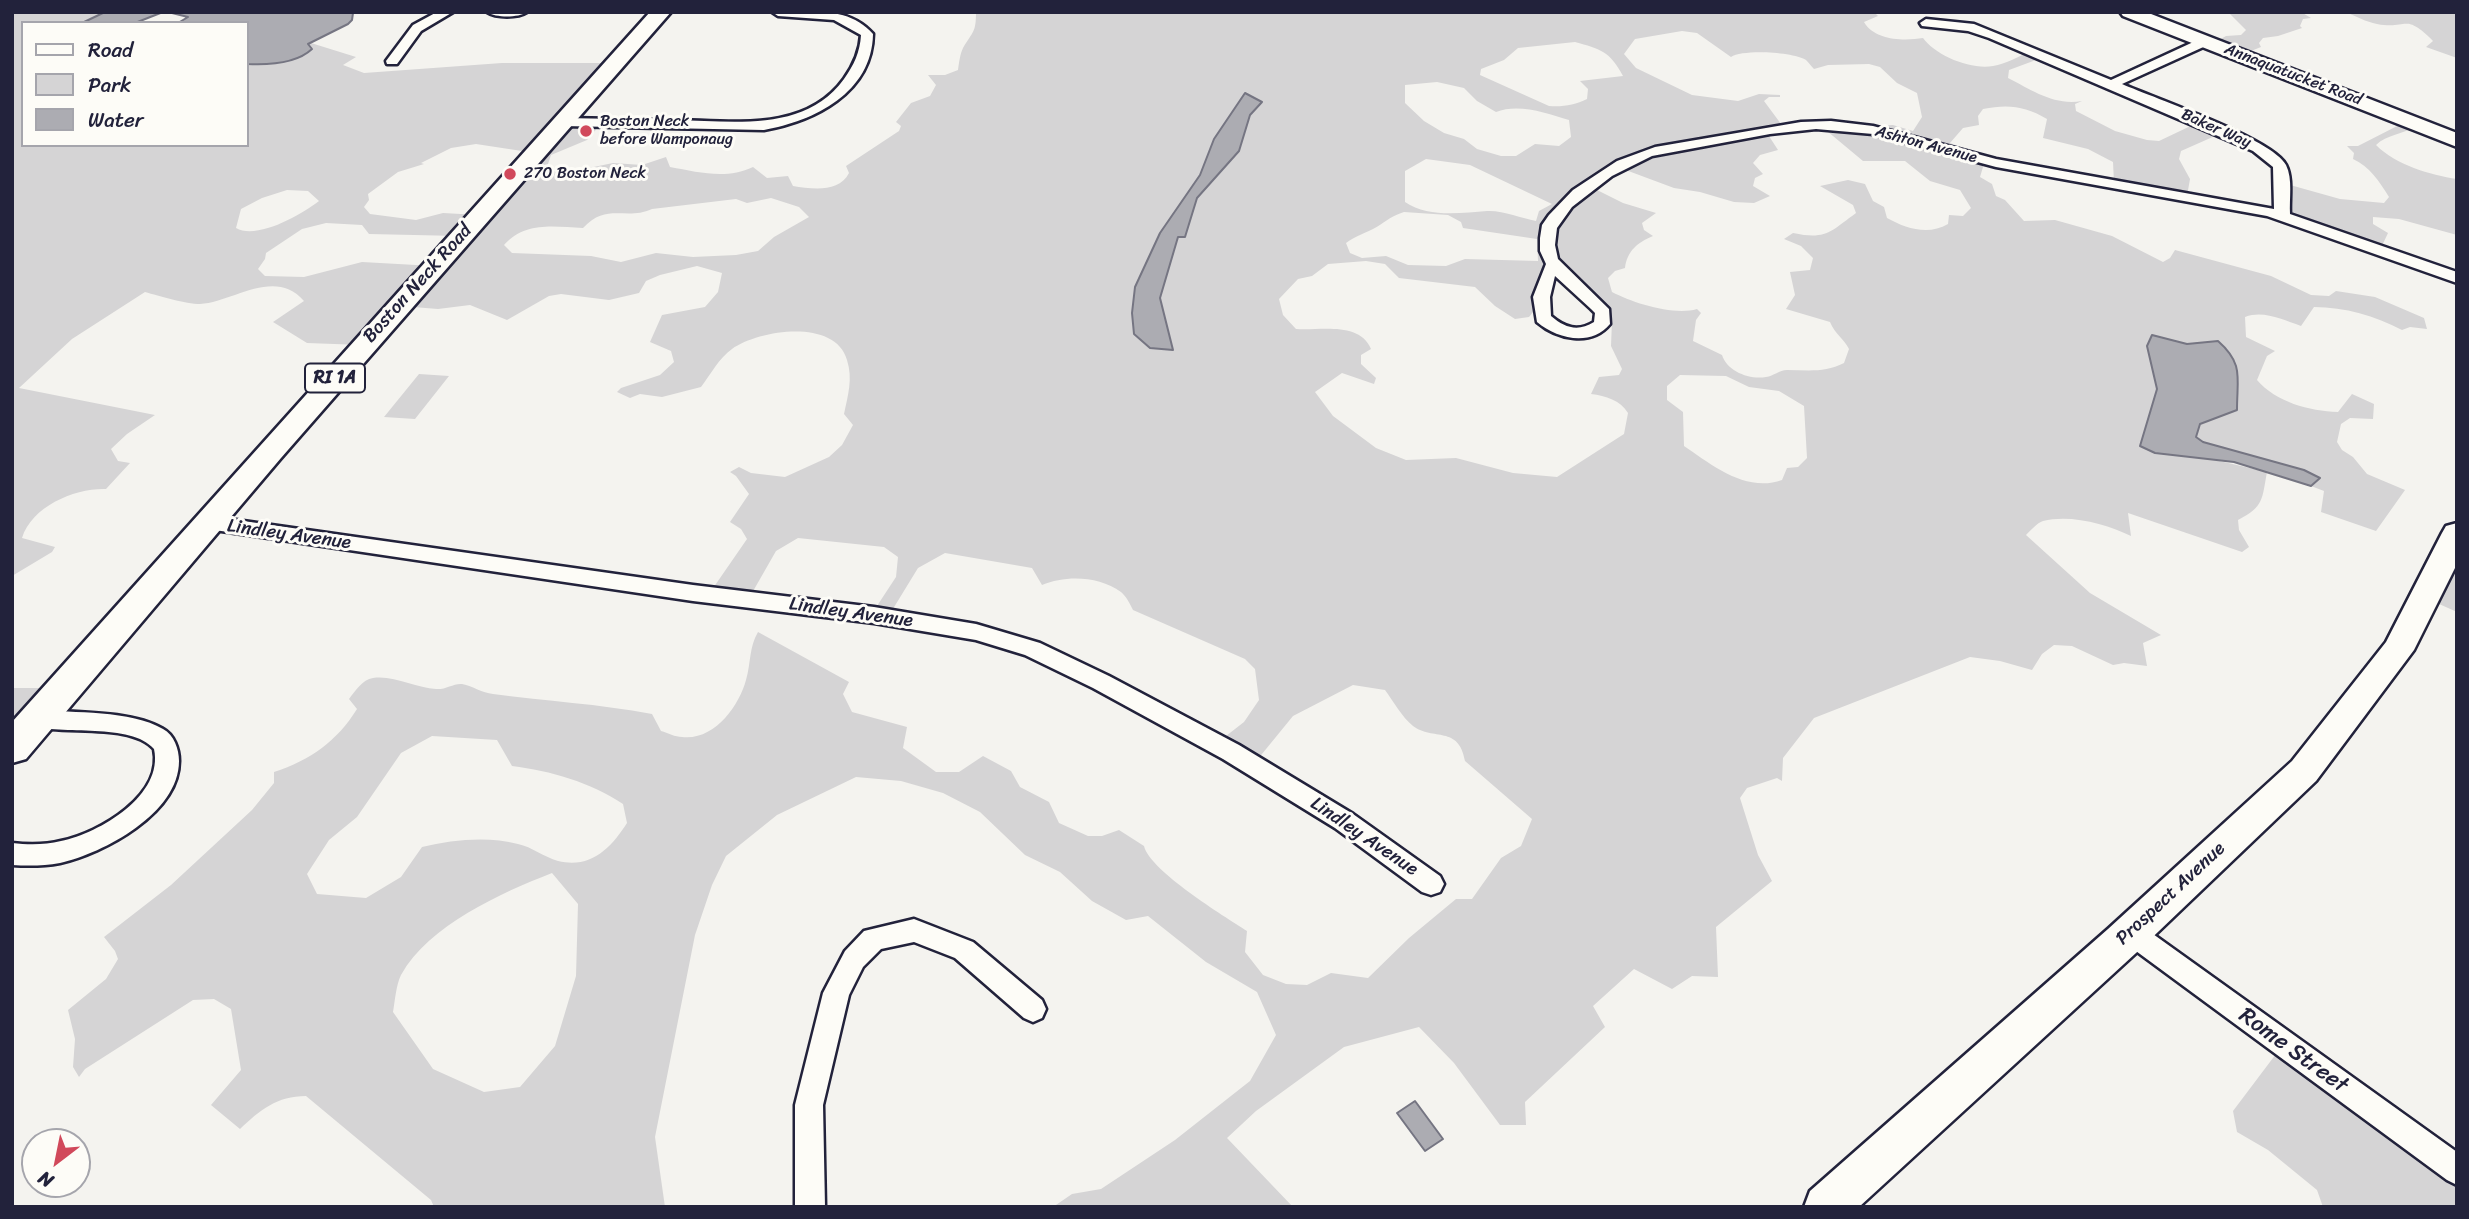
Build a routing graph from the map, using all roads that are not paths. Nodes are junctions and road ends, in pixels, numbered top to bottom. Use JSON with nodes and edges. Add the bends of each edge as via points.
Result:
{"nodes":[{"id":1,"x":447,"y":12,"type":"edge"},
{"id":2,"x":493,"y":12,"type":"edge"},
{"id":3,"x":520,"y":12,"type":"edge"},
{"id":4,"x":661,"y":12,"type":"edge"},
{"id":5,"x":778,"y":12,"type":"edge"},
{"id":6,"x":2129,"y":12,"type":"edge"},
{"id":7,"x":1926,"y":23,"type":"dead end"},
{"id":8,"x":2206,"y":41,"type":"junction"},
{"id":9,"x":392,"y":61,"type":"dead end"},
{"id":10,"x":2112,"y":84,"type":"junction"},
{"id":11,"x":563,"y":122,"type":"junction"},
{"id":12,"x":2457,"y":141,"type":"edge"},
{"id":13,"x":2283,"y":216,"type":"junction"},
{"id":14,"x":1553,"y":265,"type":"dead end"},
{"id":15,"x":2457,"y":278,"type":"edge"},
{"id":16,"x":208,"y":523,"type":"junction"},
{"id":17,"x":2457,"y":533,"type":"edge"},
{"id":18,"x":37,"y":719,"type":"junction"},
{"id":19,"x":12,"y":748,"type":"edge"},
{"id":20,"x":12,"y":854,"type":"edge"},
{"id":21,"x":1431,"y":884,"type":"dead end"},
{"id":22,"x":2130,"y":932,"type":"junction"},
{"id":23,"x":1033,"y":1009,"type":"dead end"},
{"id":24,"x":2457,"y":1170,"type":"edge"},
{"id":25,"x":810,"y":1207,"type":"edge"},
{"id":26,"x":1826,"y":1207,"type":"edge"}],
"edges":[{"from":1,"to":9,"type":"street","via":[[417,28]]},
{"from":2,"to":3,"type":"street"},
{"from":4,"to":11,"type":"main road","name":"Boston Neck Road","number":"RI 1A"},
{"from":5,"to":11,"type":"street","via":[[836,16],[852,21],[867,34],[867,52],[831,102],[788,122],[764,126]]},
{"from":6,"to":8,"type":"street","name":"Annaquatucket Road"},
{"from":7,"to":10,"type":"street","name":"Baker Way","via":[[1993,34]]},
{"from":8,"to":10,"type":"street"},
{"from":8,"to":12,"type":"street","name":"Annaquatucket Road"},
{"from":10,"to":13,"type":"street","name":"Baker Way","via":[[2272,155],[2283,181]]},
{"from":11,"to":16,"type":"main road","name":"Boston Neck Road","number":"RI 1A"},
{"from":13,"to":14,"type":"street","name":"Ashton Avenue","via":[[1961,156],[1871,129],[1828,125],[1646,153],[1604,175],[1562,207],[1549,227],[1548,252]]},
{"from":13,"to":15,"type":"street"},
{"from":16,"to":18,"type":"main road","name":"Boston Neck Road","number":"RI 1A"},
{"from":16,"to":21,"type":"street","name":"Lindley Avenue","via":[[976,632],[1032,649],[1231,752],[1345,821]]},
{"from":17,"to":22,"type":"street","name":"Prospect Avenue","via":[[2398,650],[2304,771]]},
{"from":18,"to":19,"type":"main road","name":"Boston Neck Road","number":"RI 1A"},
{"from":18,"to":20,"type":"street","via":[[154,735],[166,746],[168,762],[149,801],[92,842],[64,853]]},
{"from":22,"to":24,"type":"street","name":"Rome Street"},
{"from":22,"to":26,"type":"street","name":"Prospect Avenue"},
{"from":23,"to":25,"type":"street","via":[[964,950],[914,930],[873,939],[854,959],[836,993],[809,1105]]}]}
